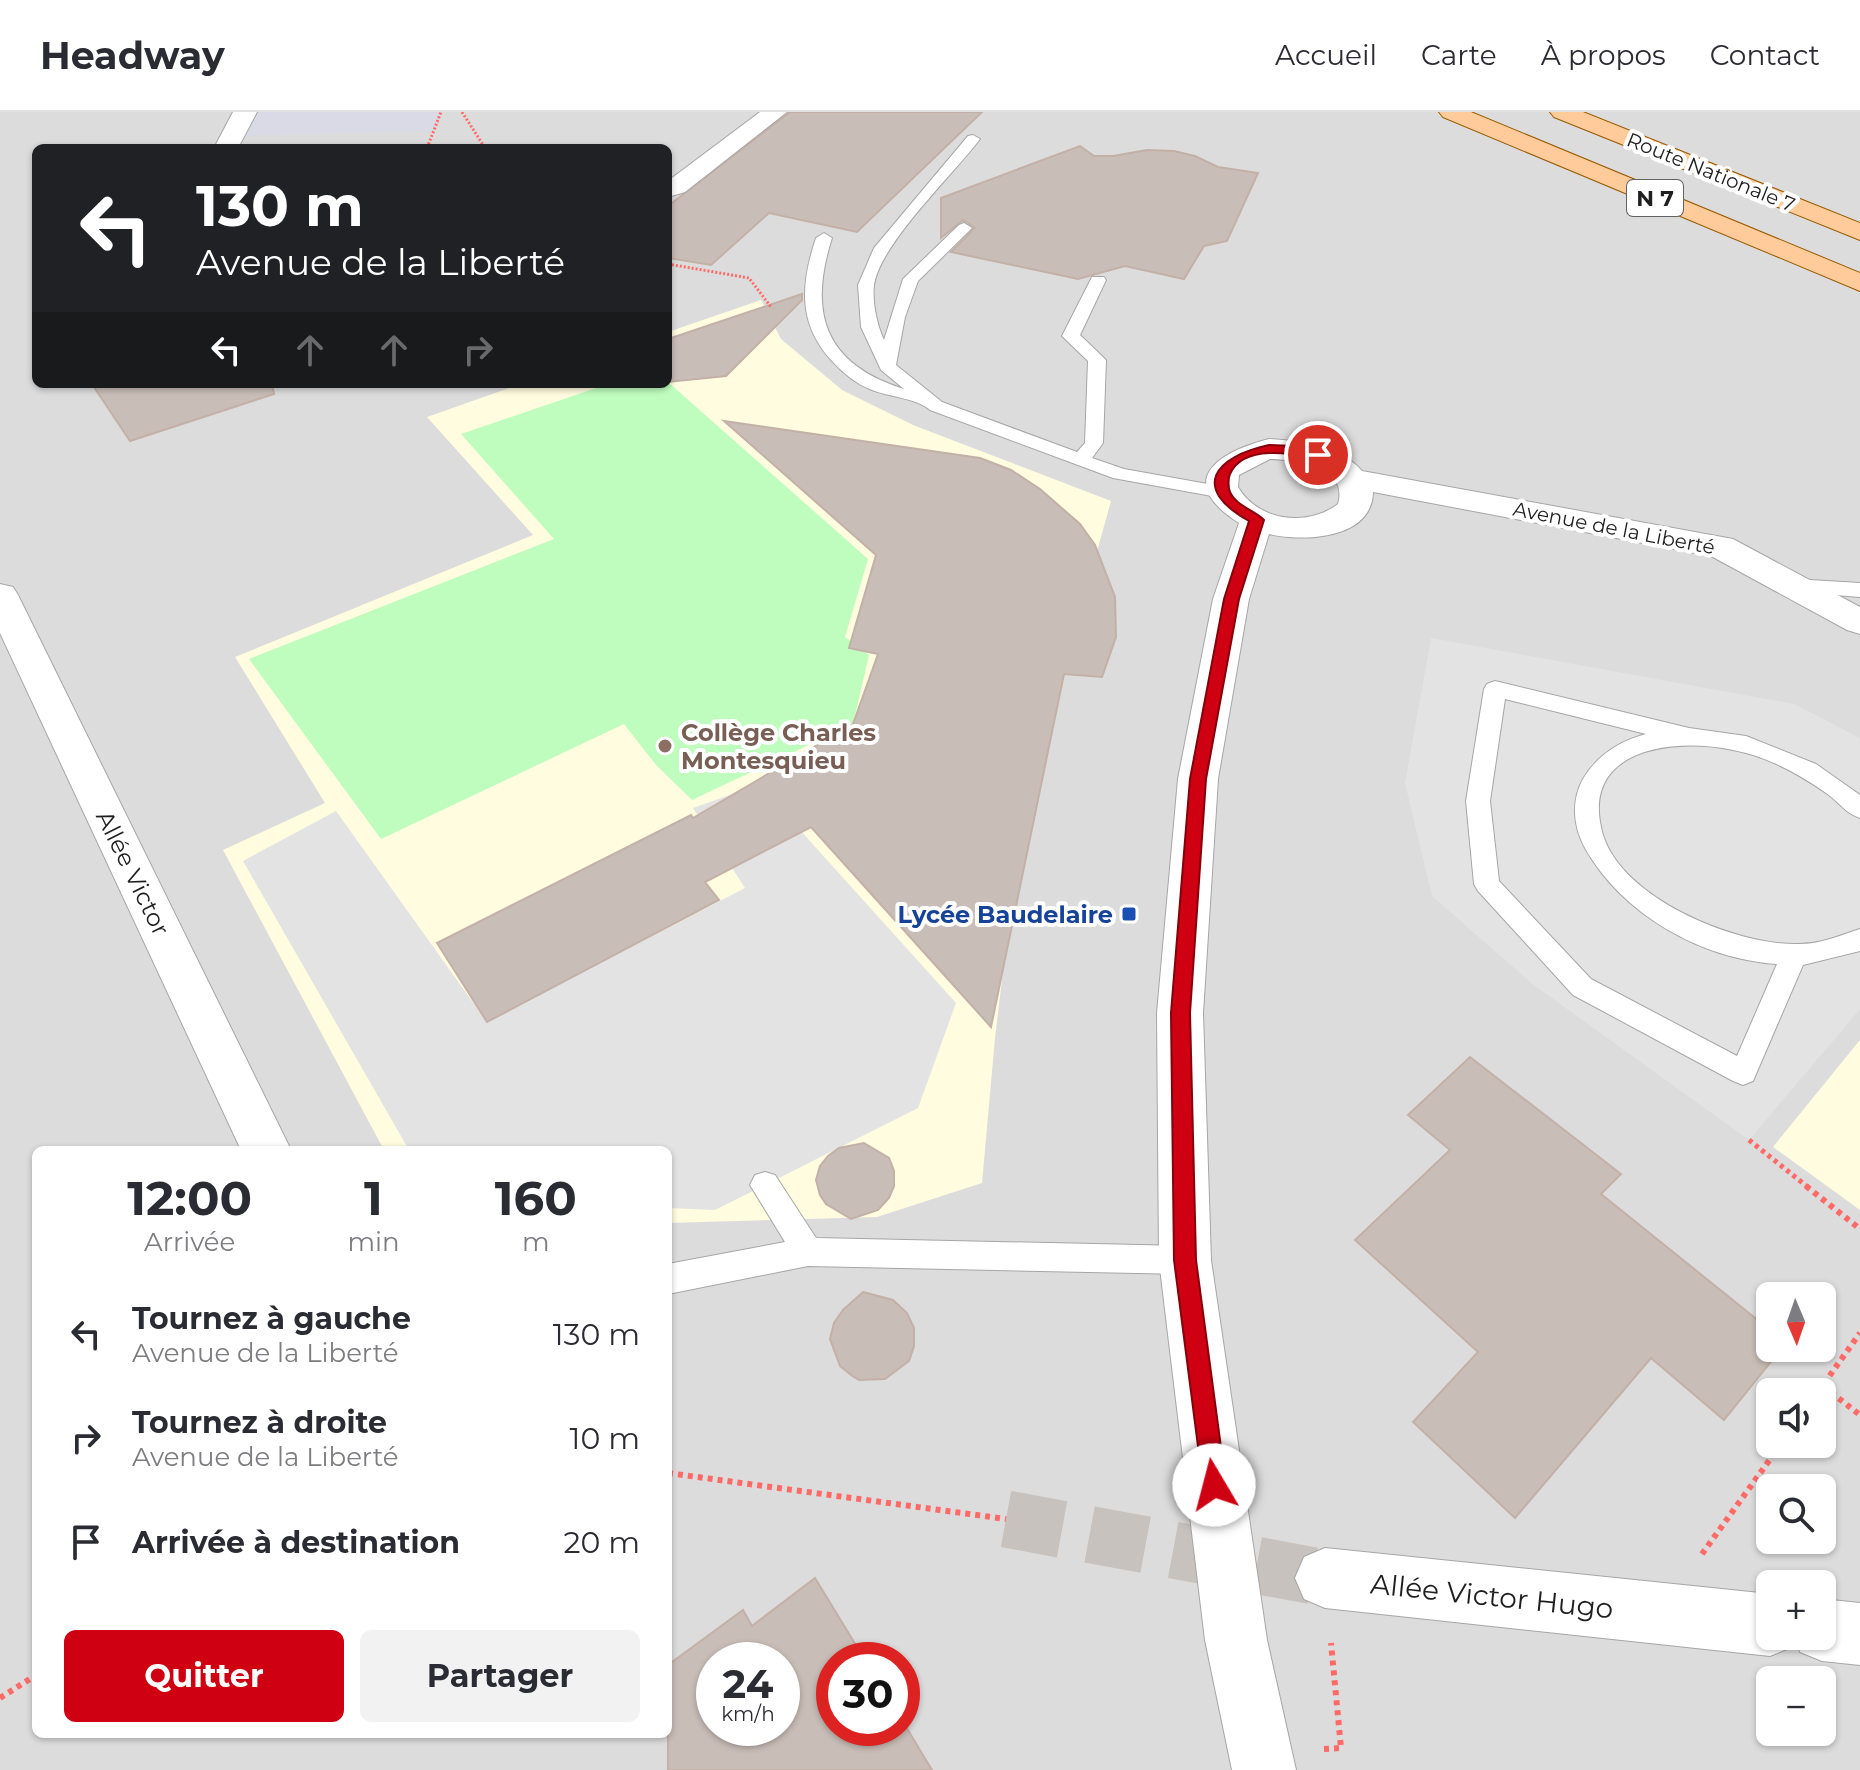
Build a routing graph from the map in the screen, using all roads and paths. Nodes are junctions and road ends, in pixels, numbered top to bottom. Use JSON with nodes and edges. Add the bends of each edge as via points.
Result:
{"nodes":[{"id":1,"x":245,"y":112,"type":"edge"},
{"id":2,"x":441,"y":112,"type":"edge"},
{"id":3,"x":462,"y":112,"type":"edge"},
{"id":4,"x":775,"y":112,"type":"edge"},
{"id":5,"x":1451,"y":112,"type":"edge"},
{"id":6,"x":1562,"y":112,"type":"edge"},
{"id":7,"x":973,"y":139,"type":"dead end"},
{"id":8,"x":228,"y":144,"type":"edge"},
{"id":9,"x":429,"y":144,"type":"edge"},
{"id":10,"x":482,"y":144,"type":"edge"},
{"id":11,"x":672,"y":188,"type":"edge"},
{"id":12,"x":964,"y":228,"type":"dead end"},
{"id":13,"x":1860,"y":232,"type":"edge"},
{"id":14,"x":824,"y":238,"type":"dead end"},
{"id":15,"x":1098,"y":280,"type":"dead end"},
{"id":16,"x":1860,"y":283,"type":"edge"},
{"id":17,"x":887,"y":366,"type":"junction"},
{"id":18,"x":936,"y":406,"type":"junction"},
{"id":19,"x":1081,"y":460,"type":"junction"},
{"id":20,"x":1353,"y":479,"type":"junction"},
{"id":21,"x":1240,"y":506,"type":"junction"},
{"id":22,"x":1793,"y":586,"type":"junction"},
{"id":23,"x":1860,"y":590,"type":"edge"},
{"id":24,"x":0,"y":595,"type":"edge"},
{"id":25,"x":1860,"y":622,"type":"edge"},
{"id":26,"x":1688,"y":736,"type":"junction"},
{"id":27,"x":1860,"y":809,"type":"edge"},
{"id":28,"x":1860,"y":939,"type":"edge"},
{"id":29,"x":1794,"y":955,"type":"junction"},
{"id":30,"x":1749,"y":1140,"type":"dead end"},
{"id":31,"x":264,"y":1146,"type":"edge"},
{"id":32,"x":765,"y":1185,"type":"dead end"},
{"id":33,"x":1860,"y":1229,"type":"edge"},
{"id":34,"x":808,"y":1252,"type":"junction"},
{"id":35,"x":1185,"y":1260,"type":"junction"},
{"id":36,"x":672,"y":1278,"type":"edge"},
{"id":37,"x":1860,"y":1333,"type":"edge"},
{"id":38,"x":1828,"y":1378,"type":"edge"},
{"id":39,"x":1836,"y":1399,"type":"edge"},
{"id":40,"x":1860,"y":1415,"type":"edge"},
{"id":41,"x":1771,"y":1458,"type":"edge"},
{"id":42,"x":672,"y":1474,"type":"edge"},
{"id":43,"x":1006,"y":1519,"type":"tunnel mouth"},
{"id":44,"x":1325,"y":1578,"type":"joint"},
{"id":45,"x":1660,"y":1613,"type":"junction"},
{"id":46,"x":1756,"y":1623,"type":"edge"},
{"id":47,"x":1836,"y":1631,"type":"edge"},
{"id":48,"x":1860,"y":1634,"type":"edge"},
{"id":49,"x":32,"y":1678,"type":"edge"},
{"id":50,"x":0,"y":1698,"type":"edge"},
{"id":51,"x":1341,"y":1748,"type":"dead end"},
{"id":52,"x":1264,"y":1770,"type":"edge"}],
"edges":[{"from":1,"to":8,"type":"street"},
{"from":2,"to":9,"type":"path"},
{"from":3,"to":10,"type":"path"},
{"from":4,"to":11,"type":"street"},
{"from":5,"to":16,"type":"main road","name":"Route Nationale 7","number":"N 7"},
{"from":6,"to":13,"type":"main road","name":"Route Nationale 7","number":"N 7"},
{"from":7,"to":17,"type":"lane","via":[[880,251],[866,285],[869,327]]},
{"from":12,"to":17,"type":"lane","via":[[911,279]]},
{"from":14,"to":18,"type":"lane","via":[[809,302],[826,345],[864,379]]},
{"from":15,"to":19,"type":"lane","via":[[1071,336],[1097,360],[1094,443]]},
{"from":17,"to":18,"type":"lane"},
{"from":18,"to":19,"type":"lane"},
{"from":19,"to":21,"type":"lane"},
{"from":20,"to":21,"type":"street","via":[[1358,495],[1352,510],[1335,522],[1311,528],[1283,527]]},
{"from":20,"to":21,"type":"street","name":"Avenue de la Liberté","via":[[1318,455],[1269,449],[1247,454],[1230,463],[1222,477]]},
{"from":20,"to":22,"type":"street","name":"Avenue de la Liberté","via":[[1721,547]]},
{"from":21,"to":35,"type":"street","name":"Avenue de la Liberté","via":[[1231,599],[1198,779],[1180,1013]]},
{"from":22,"to":23,"type":"lane"},
{"from":22,"to":25,"type":"street","name":"Avenue de la Liberté"},
{"from":24,"to":31,"type":"street","name":"Allée Victor"},
{"from":26,"to":27,"type":"lane","via":[[1733,741],[1779,755],[1821,777]]},
{"from":26,"to":29,"type":"lane","via":[[1648,741],[1616,755],[1595,777],[1586,805],[1592,839],[1613,873],[1647,905],[1692,931],[1743,949]]},
{"from":26,"to":29,"type":"lane","via":[[1495,689],[1478,801],[1487,884],[1582,987],[1743,1073]]},
{"from":28,"to":29,"type":"lane","via":[[1839,950]]},
{"from":30,"to":33,"type":"path"},
{"from":32,"to":34,"type":"lane"},
{"from":34,"to":35,"type":"lane"},
{"from":34,"to":36,"type":"lane"},
{"from":35,"to":52,"type":"street","name":"Avenue de la Liberté","via":[[1236,1640]]},
{"from":37,"to":38,"type":"path"},
{"from":39,"to":40,"type":"path"},
{"from":41,"to":45,"type":"path"},
{"from":42,"to":43,"type":"path"},
{"from":44,"to":45,"type":"street","name":"Allée Victor Hugo"},
{"from":44,"to":51,"type":"path"},
{"from":45,"to":46,"type":"street","name":"Allée Victor Hugo"},
{"from":47,"to":48,"type":"street"},
{"from":49,"to":50,"type":"path"}]}
